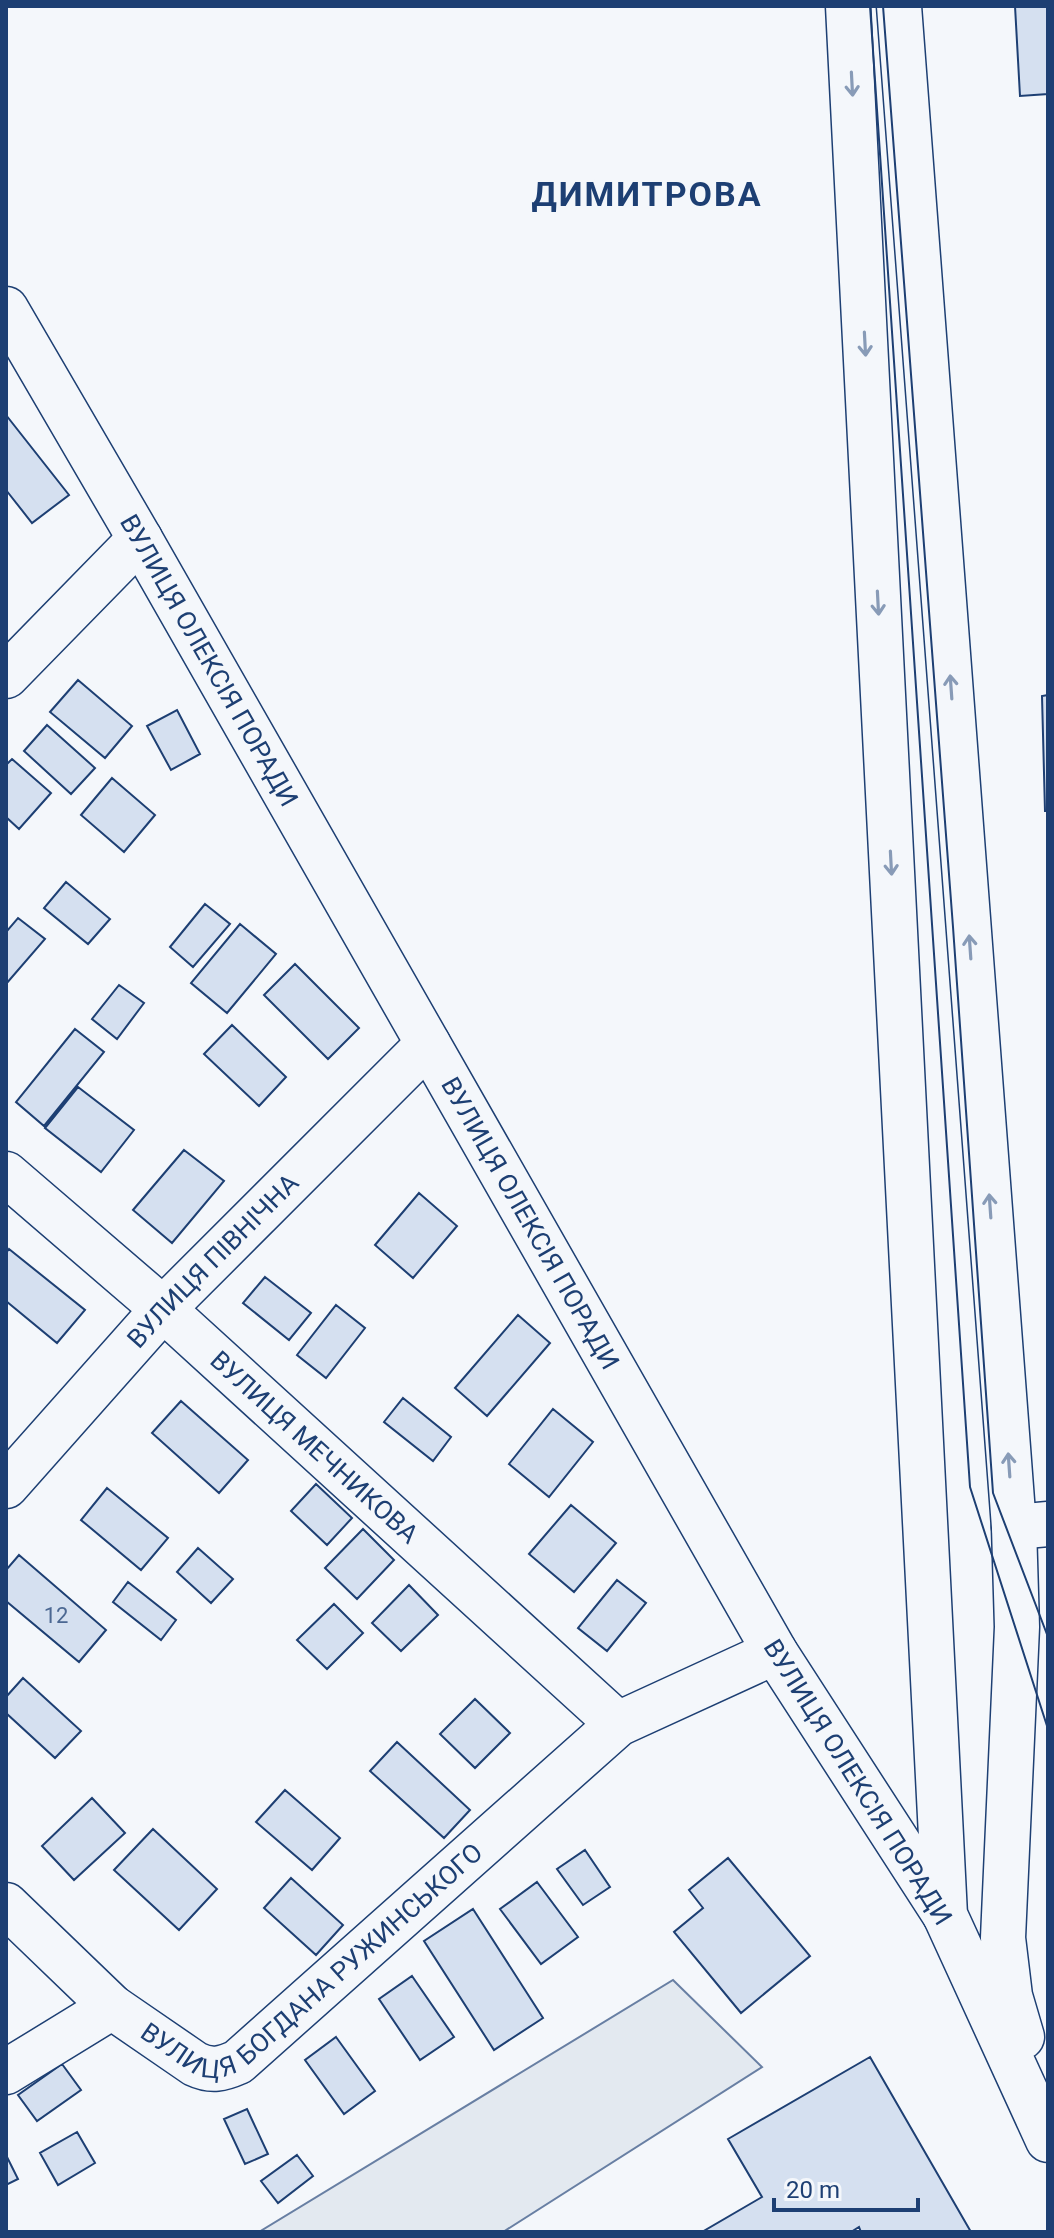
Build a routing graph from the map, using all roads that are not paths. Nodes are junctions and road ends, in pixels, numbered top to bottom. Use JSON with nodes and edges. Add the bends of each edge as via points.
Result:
{"nodes":[{"id":1,"x":848,"y":6,"type":"edge"},
{"id":2,"x":899,"y":6,"type":"edge"},
{"id":3,"x":6,"y":309,"type":"edge"},
{"id":4,"x":140,"y":539,"type":"junction"},
{"id":5,"x":6,"y":676,"type":"edge"},
{"id":6,"x":428,"y":1044,"type":"junction"},
{"id":7,"x":6,"y":1174,"type":"edge"},
{"id":8,"x":163,"y":1309,"type":"junction"},
{"id":9,"x":6,"y":1486,"type":"edge"},
{"id":10,"x":1031,"y":1525,"type":"edge"},
{"id":11,"x":775,"y":1652,"type":"junction"},
{"id":12,"x":618,"y":1724,"type":"junction"},
{"id":13,"x":6,"y":1905,"type":"edge"},
{"id":14,"x":945,"y":1915,"type":"junction"},
{"id":15,"x":112,"y":2007,"type":"junction"},
{"id":16,"x":6,"y":2072,"type":"edge"},
{"id":17,"x":1048,"y":2118,"type":"edge"},
{"id":18,"x":1048,"y":2140,"type":"edge"}],
"edges":[{"from":1,"to":14,"type":"street","one_way":true},
{"from":10,"to":2,"type":"street","one_way":true},
{"from":3,"to":4,"type":"street","name":"ВУЛИЦЯ ОЛЕКСІЯ ПОРАДИ"},
{"from":4,"to":5,"type":"street"},
{"from":4,"to":6,"type":"street","name":"ВУЛИЦЯ ОЛЕКСІЯ ПОРАДИ"},
{"from":6,"to":8,"type":"street","name":"ВУЛИЦЯ ПІВНІЧНА"},
{"from":6,"to":11,"type":"street","name":"ВУЛИЦЯ ОЛЕКСІЯ ПОРАДИ"},
{"from":7,"to":8,"type":"street","name":"ВУЛИЦЯ МЕЧНИКОВА"},
{"from":8,"to":9,"type":"street","name":"ВУЛИЦЯ ПІВНІЧНА"},
{"from":8,"to":12,"type":"street","name":"ВУЛИЦЯ МЕЧНИКОВА"},
{"from":10,"to":17,"type":"street","via":[[1017,1627],[1003,1938],[1010,1996]]},
{"from":11,"to":12,"type":"street","name":"ВУЛИЦЯ БОГДАНА РУЖИНСЬКОГО"},
{"from":11,"to":14,"type":"street","name":"ВУЛИЦЯ ОЛЕКСІЯ ПОРАДИ"},
{"from":12,"to":15,"type":"street","name":"ВУЛИЦЯ БОГДАНА РУЖИНСЬКОГО","via":[[238,2062],[208,2070]]},
{"from":13,"to":15,"type":"street","name":"ВУЛИЦЯ БОГДАНА РУЖИНСЬКОГО"},
{"from":14,"to":18,"type":"street","name":"ВУЛИЦЯ ОЛЕКСІЯ ПОРАДИ"},
{"from":15,"to":16,"type":"street"}]}
